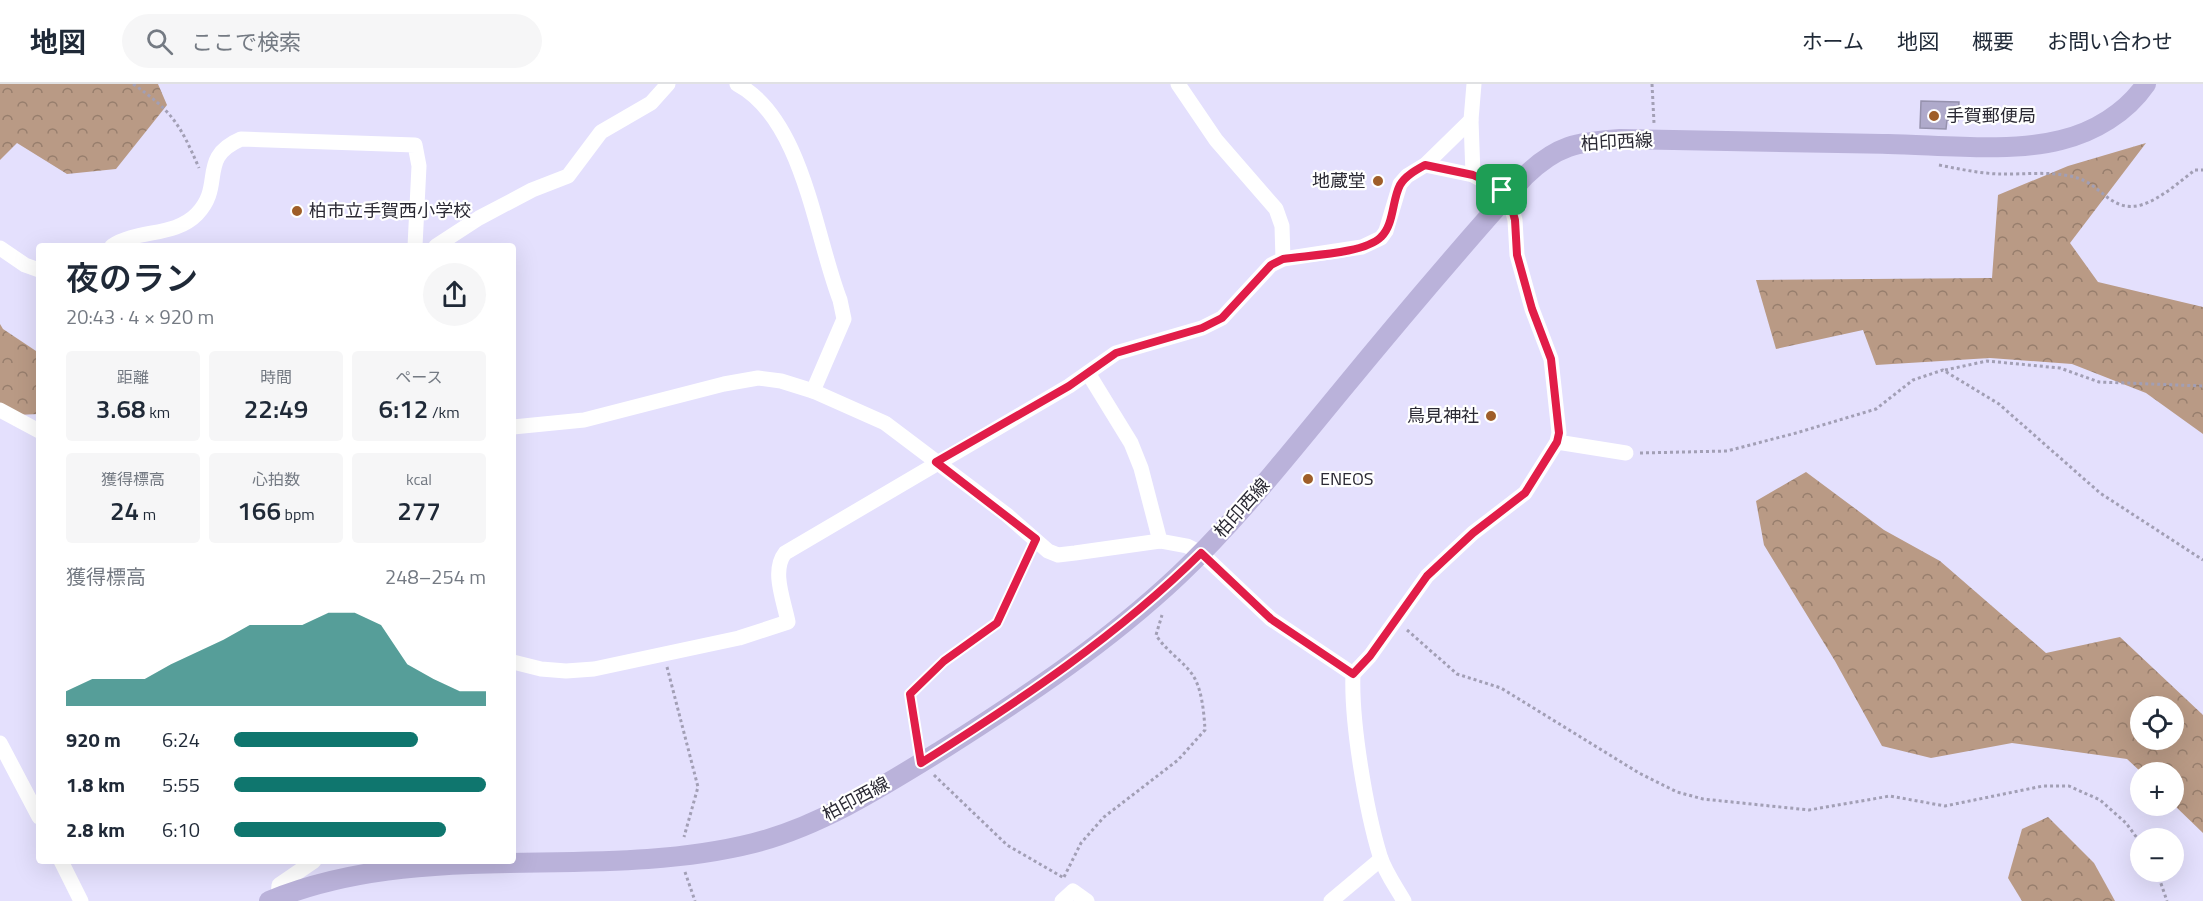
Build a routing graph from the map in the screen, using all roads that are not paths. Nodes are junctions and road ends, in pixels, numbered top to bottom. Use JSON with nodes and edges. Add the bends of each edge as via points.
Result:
{"nodes":[{"id":1,"x":668,"y":84,"type":"edge"},
{"id":2,"x":737,"y":84,"type":"edge"},
{"id":3,"x":1178,"y":84,"type":"edge"},
{"id":4,"x":1474,"y":84,"type":"edge"},
{"id":5,"x":2146,"y":84,"type":"edge"},
{"id":6,"x":1472,"y":120,"type":"junction"},
{"id":7,"x":1425,"y":165,"type":"junction"},
{"id":8,"x":1473,"y":175,"type":"junction"},
{"id":9,"x":1508,"y":195,"type":"junction"},
{"id":10,"x":118,"y":243,"type":"edge"},
{"id":11,"x":415,"y":243,"type":"edge"},
{"id":12,"x":441,"y":243,"type":"edge"},
{"id":13,"x":0,"y":248,"type":"edge"},
{"id":14,"x":1283,"y":259,"type":"junction"},
{"id":15,"x":36,"y":269,"type":"edge"},
{"id":16,"x":1088,"y":373,"type":"junction"},
{"id":17,"x":813,"y":391,"type":"junction"},
{"id":18,"x":0,"y":410,"type":"edge"},
{"id":19,"x":516,"y":427,"type":"edge"},
{"id":20,"x":36,"y":429,"type":"edge"},
{"id":21,"x":1557,"y":442,"type":"junction"},
{"id":22,"x":1626,"y":453,"type":"road end"},
{"id":23,"x":936,"y":462,"type":"junction"},
{"id":24,"x":1160,"y":541,"type":"junction"},
{"id":25,"x":1201,"y":553,"type":"junction"},
{"id":26,"x":516,"y":663,"type":"edge"},
{"id":27,"x":1353,"y":674,"type":"junction"},
{"id":28,"x":0,"y":742,"type":"edge"},
{"id":29,"x":36,"y":811,"type":"edge"},
{"id":30,"x":1381,"y":859,"type":"junction"},
{"id":31,"x":516,"y":863,"type":"edge"},
{"id":32,"x":62,"y":864,"type":"edge"},
{"id":33,"x":310,"y":864,"type":"edge"},
{"id":34,"x":489,"y":864,"type":"edge"},
{"id":35,"x":1068,"y":896,"type":"edge"},
{"id":36,"x":273,"y":899,"type":"edge"},
{"id":37,"x":81,"y":901,"type":"edge"},
{"id":38,"x":1087,"y":901,"type":"edge"},
{"id":39,"x":1330,"y":901,"type":"edge"},
{"id":40,"x":1404,"y":901,"type":"edge"}],
"edges":[{"from":1,"to":12,"type":"street","via":[[651,103],[601,132],[568,176],[532,190]]},
{"from":2,"to":17,"type":"street","via":[[763,105],[790,146],[840,300],[844,319]]},
{"from":3,"to":14,"type":"street","via":[[1216,141],[1276,209],[1282,226]]},
{"from":4,"to":6,"type":"street"},
{"from":5,"to":9,"type":"main road","name":"柏印西線","via":[[2108,120],[2059,141],[1965,146],[1589,141],[1544,157]]},
{"from":6,"to":7,"type":"street"},
{"from":6,"to":8,"type":"street"},
{"from":7,"to":8,"type":"street"},
{"from":7,"to":14,"type":"street","via":[[1400,184],[1381,238],[1362,248]]},
{"from":8,"to":9,"type":"street"},
{"from":9,"to":21,"type":"street","via":[[1520,266],[1551,359]]},
{"from":9,"to":25,"type":"main road","name":"柏印西線"},
{"from":10,"to":11,"type":"street","via":[[176,227],[196,216],[211,197],[213,164],[218,155],[241,140],[415,145],[419,166]]},
{"from":13,"to":15,"type":"street"},
{"from":14,"to":16,"type":"street","via":[[1271,265],[1222,318],[1202,328],[1116,353]]},
{"from":16,"to":23,"type":"street"},
{"from":16,"to":24,"type":"street","via":[[1131,443]]},
{"from":17,"to":19,"type":"street","via":[[758,378],[584,420]]},
{"from":17,"to":23,"type":"street","via":[[885,423]]},
{"from":18,"to":20,"type":"street"},
{"from":21,"to":22,"type":"street"},
{"from":21,"to":27,"type":"street","via":[[1525,493],[1427,576]]},
{"from":23,"to":24,"type":"street","via":[[1058,555]]},
{"from":23,"to":26,"type":"street","via":[[785,553],[779,561],[778,573],[789,622],[739,638],[594,669],[566,671]]},
{"from":24,"to":25,"type":"street"},
{"from":25,"to":27,"type":"street","via":[[1265,614]]},
{"from":25,"to":31,"type":"main road","name":"柏印西線","via":[[1110,636],[1056,675],[921,763],[835,813],[790,831],[719,851]]},
{"from":27,"to":30,"type":"street","via":[[1361,760]]},
{"from":28,"to":29,"type":"street"},
{"from":30,"to":39,"type":"street"},
{"from":30,"to":40,"type":"street"},
{"from":32,"to":37,"type":"street"},
{"from":33,"to":36,"type":"street","via":[[279,885]]},
{"from":34,"to":36,"type":"main road","name":"柏印西線","via":[[405,868],[319,884]]},
{"from":35,"to":38,"type":"street"}]}
